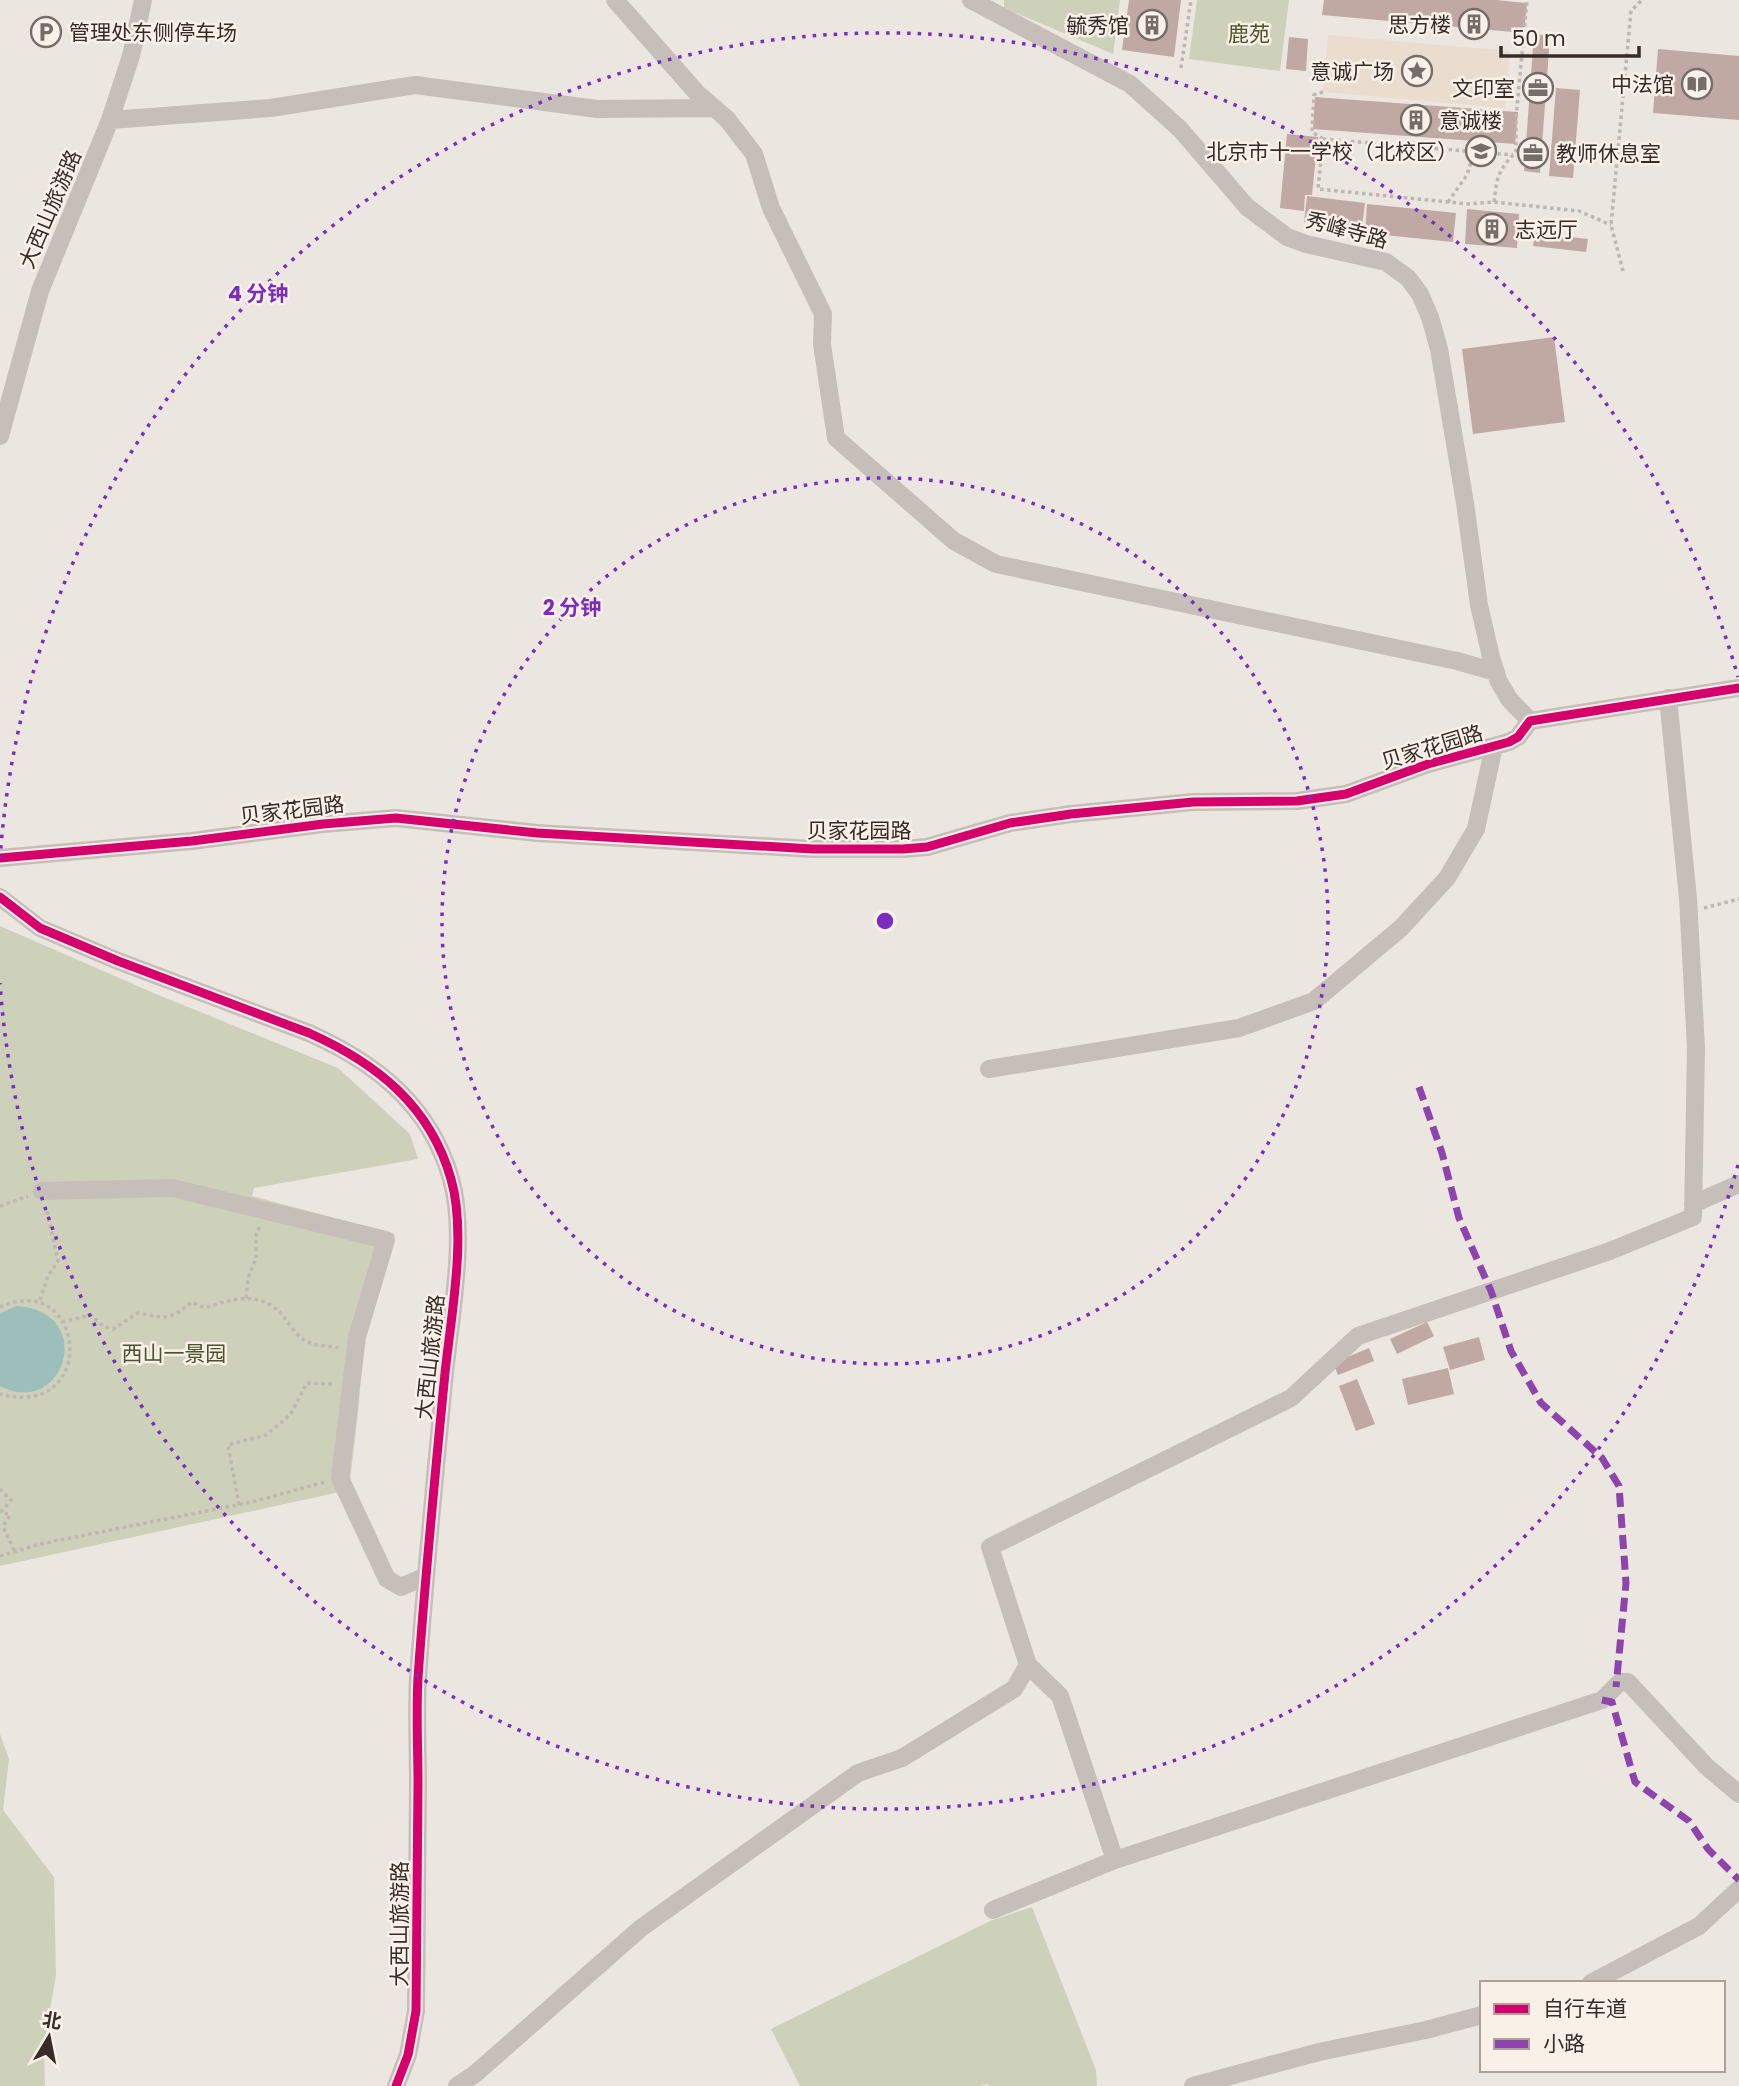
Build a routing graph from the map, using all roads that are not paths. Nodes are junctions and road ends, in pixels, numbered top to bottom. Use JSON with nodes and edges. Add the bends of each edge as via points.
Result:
{"nodes":[{"id":1,"x":144,"y":0,"type":"edge"},
{"id":2,"x":615,"y":0,"type":"edge"},
{"id":3,"x":971,"y":0,"type":"edge"},
{"id":4,"x":715,"y":108,"type":"junction"},
{"id":5,"x":110,"y":120,"type":"junction"},
{"id":6,"x":0,"y":436,"type":"edge"},
{"id":7,"x":1496,"y":673,"type":"junction"},
{"id":8,"x":1739,"y":688,"type":"edge"},
{"id":9,"x":1668,"y":698,"type":"junction"},
{"id":10,"x":1530,"y":721,"type":"junction"},
{"id":11,"x":1494,"y":746,"type":"junction"},
{"id":12,"x":0,"y":858,"type":"edge"},
{"id":13,"x":0,"y":897,"type":"edge"},
{"id":14,"x":989,"y":1069,"type":"dead end"},
{"id":15,"x":1739,"y":1185,"type":"edge"},
{"id":16,"x":42,"y":1191,"type":"road end"},
{"id":17,"x":1693,"y":1204,"type":"junction"},
{"id":18,"x":426,"y":1576,"type":"junction"},
{"id":19,"x":1028,"y":1665,"type":"junction"},
{"id":20,"x":1739,"y":1794,"type":"edge"},
{"id":21,"x":1115,"y":1860,"type":"junction"},
{"id":22,"x":1739,"y":1889,"type":"edge"},
{"id":23,"x":993,"y":1910,"type":"dead end"},
{"id":24,"x":1595,"y":1981,"type":"edge"},
{"id":25,"x":1480,"y":2016,"type":"edge"},
{"id":26,"x":399,"y":2085,"type":"edge"},
{"id":27,"x":457,"y":2086,"type":"edge"},
{"id":28,"x":1193,"y":2086,"type":"edge"}],
"edges":[{"from":1,"to":5,"type":"street","name":"大西山旅游路"},
{"from":2,"to":4,"type":"street"},
{"from":3,"to":7,"type":"street","name":"秀峰寺路","via":[[1130,84],[1180,129],[1247,208],[1287,237],[1386,262],[1408,278],[1430,317],[1439,349],[1479,605]]},
{"from":4,"to":5,"type":"street","via":[[597,109],[415,85],[271,108]]},
{"from":4,"to":7,"type":"street","via":[[754,154],[771,208],[824,314],[822,344],[836,438],[954,541],[996,564]]},
{"from":5,"to":6,"type":"street","name":"大西山旅游路","via":[[40,291]]},
{"from":7,"to":10,"type":"street","name":"秀峰寺路","via":[[1508,699]]},
{"from":8,"to":9,"type":"street","name":"贝家花园路"},
{"from":9,"to":10,"type":"street","name":"贝家花园路"},
{"from":9,"to":17,"type":"street","via":[[1696,1048]]},
{"from":10,"to":11,"type":"street","name":"贝家花园路","via":[[1518,737]]},
{"from":11,"to":12,"type":"street","name":"贝家花园路","via":[[1346,794],[1070,814],[903,849],[813,849],[547,834],[396,818]]},
{"from":11,"to":14,"type":"street","via":[[1476,829],[1447,878],[1401,928],[1314,1001],[1239,1028]]},
{"from":13,"to":18,"type":"street","name":"大西山旅游路","via":[[40,928],[335,1044],[386,1077],[428,1127],[452,1179],[458,1223]]},
{"from":15,"to":17,"type":"street"},
{"from":16,"to":18,"type":"street","via":[[173,1188],[386,1240],[357,1337],[340,1478],[387,1579],[401,1587]]},
{"from":17,"to":19,"type":"street","via":[[1693,1217],[1610,1251],[1358,1336],[1291,1398],[990,1547]]},
{"from":18,"to":26,"type":"street","name":"大西山旅游路","via":[[418,1681],[416,2011]]},
{"from":19,"to":21,"type":"street","via":[[1060,1696]]},
{"from":19,"to":27,"type":"street","via":[[1014,1689],[902,1758],[858,1773],[641,1928]]},
{"from":20,"to":21,"type":"street","via":[[1706,1766],[1643,1695],[1629,1682],[1620,1682],[1602,1700]]},
{"from":21,"to":23,"type":"street"},
{"from":22,"to":24,"type":"street","via":[[1699,1926]]},
{"from":25,"to":28,"type":"street"}]}
